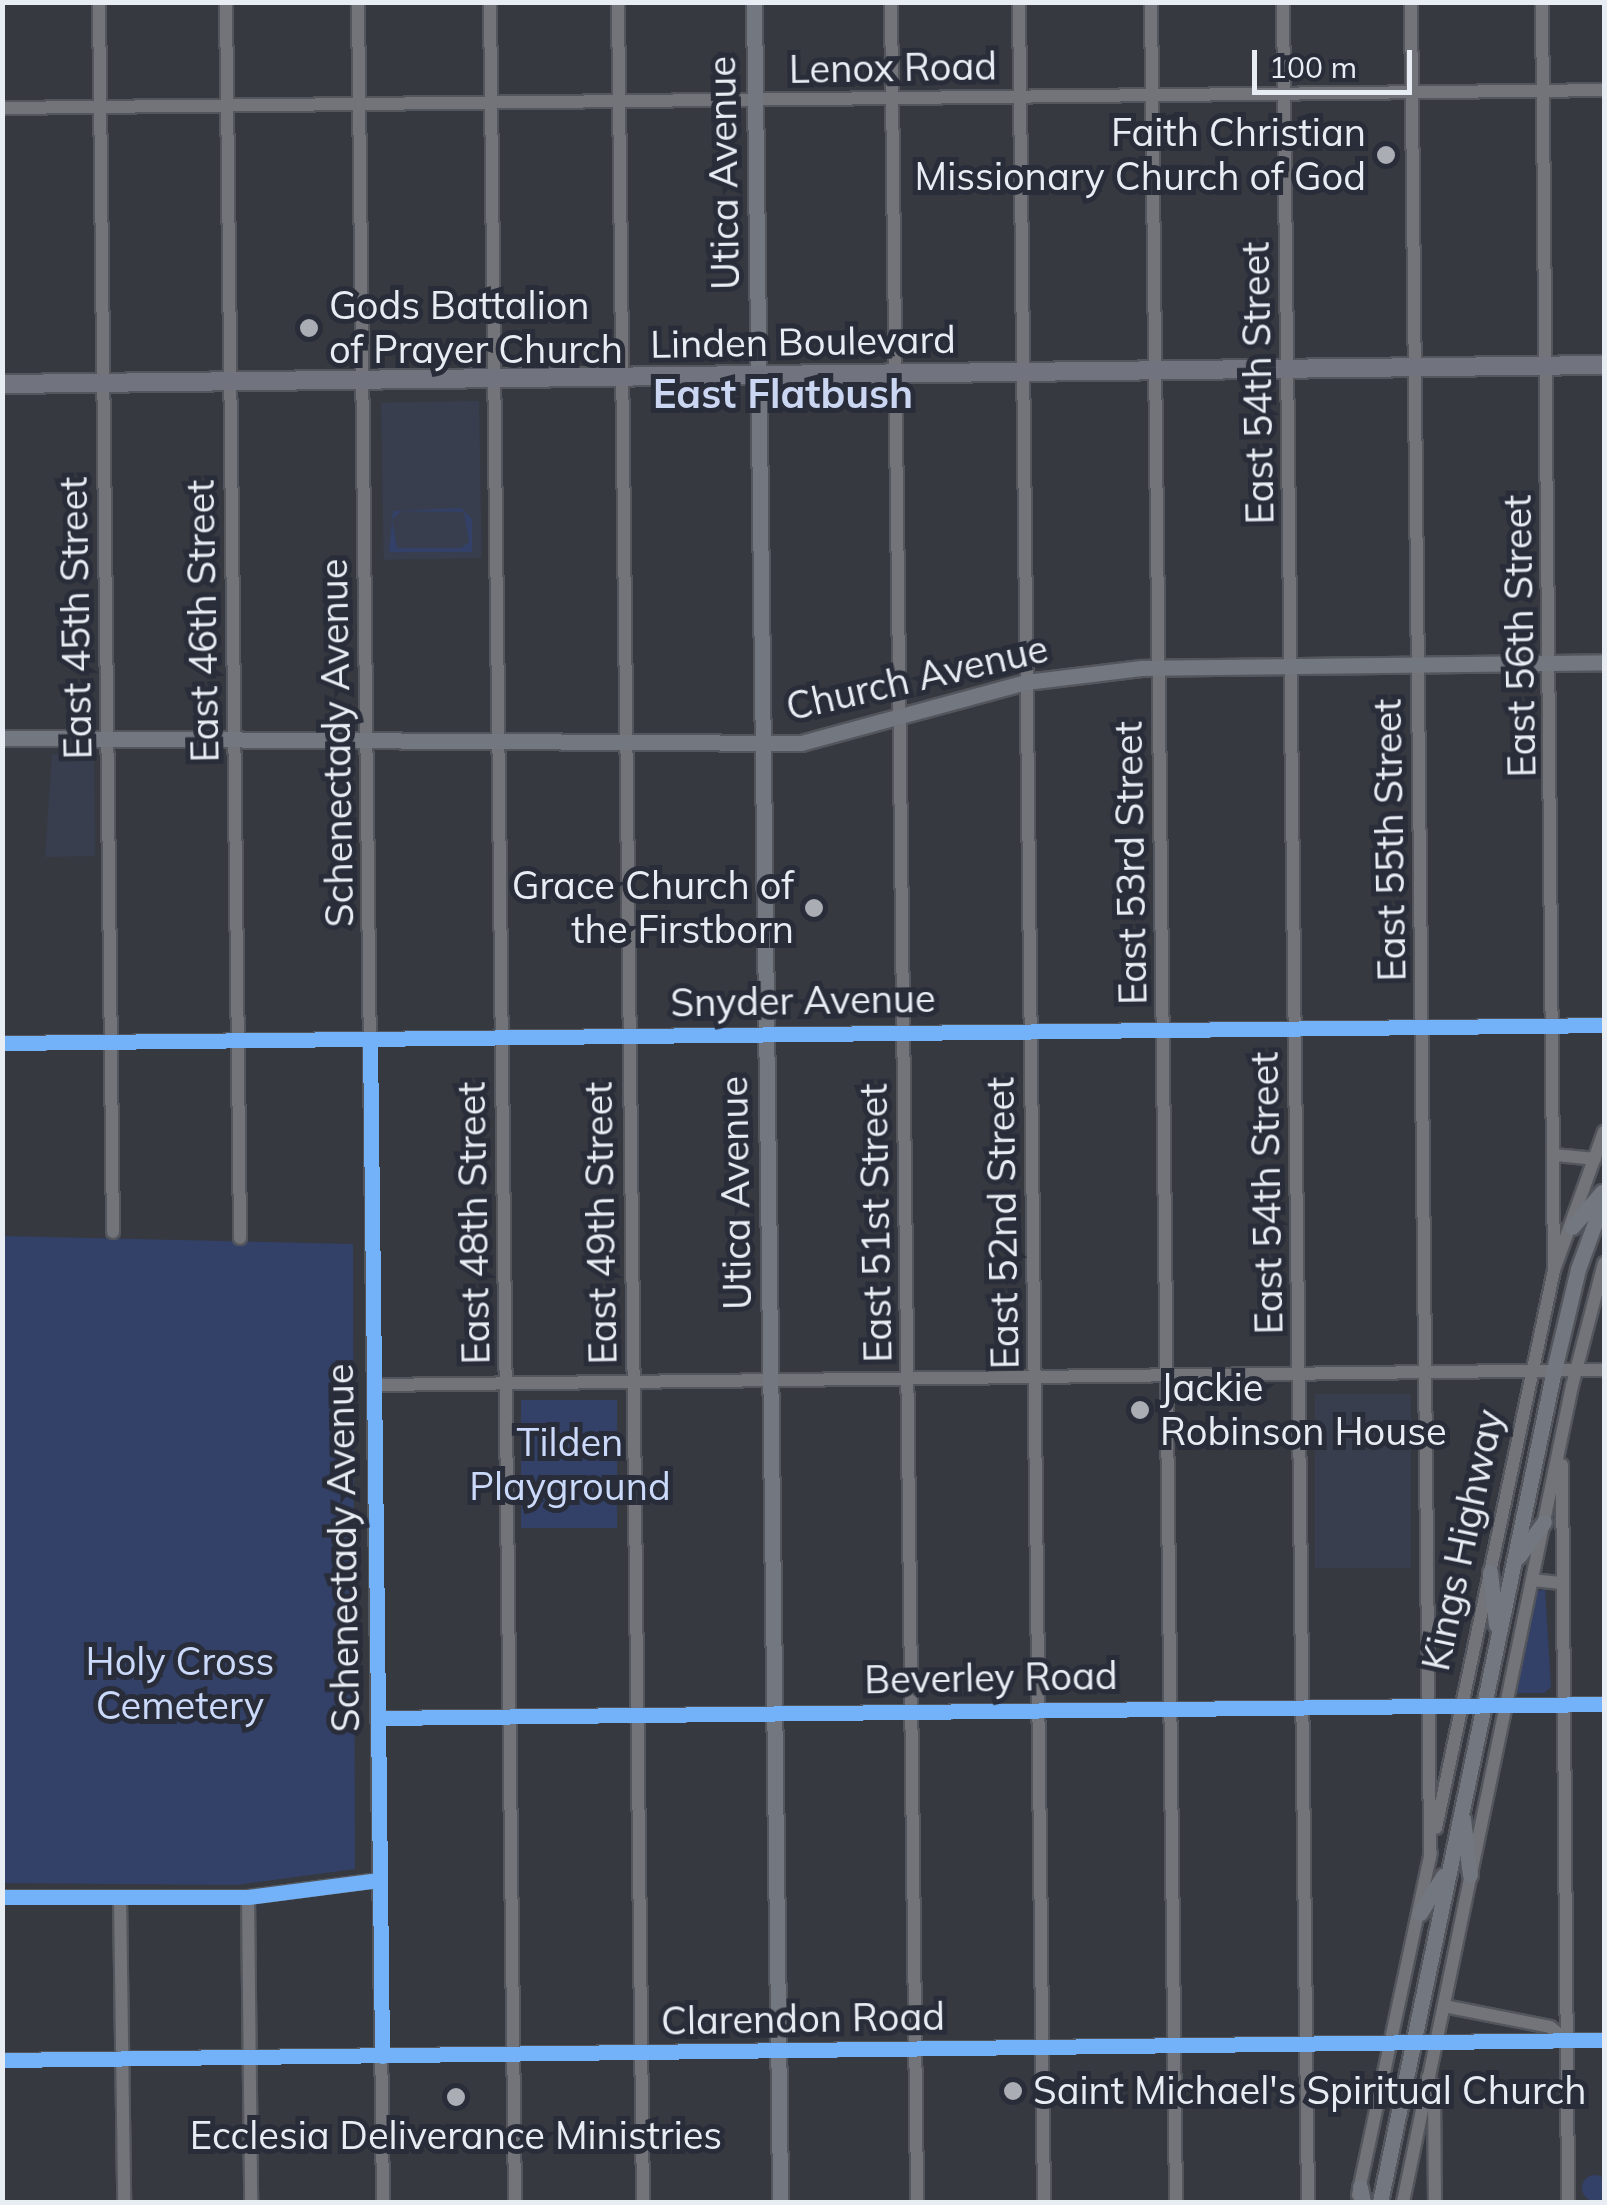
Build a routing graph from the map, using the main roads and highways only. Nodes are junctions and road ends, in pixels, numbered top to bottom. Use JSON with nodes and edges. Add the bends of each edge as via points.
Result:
{"nodes":[{"id":1,"x":754,"y":2,"type":"edge"},
{"id":2,"x":1604,"y":365,"type":"edge"},
{"id":3,"x":759,"y":375,"type":"junction"},
{"id":4,"x":2,"y":384,"type":"edge"},
{"id":5,"x":1604,"y":662,"type":"edge"},
{"id":6,"x":2,"y":738,"type":"edge"},
{"id":7,"x":763,"y":744,"type":"junction"},
{"id":8,"x":1604,"y":1189,"type":"edge"},
{"id":9,"x":1604,"y":1198,"type":"edge"},
{"id":10,"x":1572,"y":1227,"type":"road end"},
{"id":11,"x":1544,"y":1522,"type":"road end"},
{"id":12,"x":1514,"y":1563,"type":"junction"},
{"id":13,"x":1490,"y":1572,"type":"road end"},
{"id":14,"x":1497,"y":1639,"type":"junction"},
{"id":15,"x":1461,"y":1808,"type":"junction"},
{"id":16,"x":1448,"y":1869,"type":"junction"},
{"id":17,"x":1470,"y":1874,"type":"road end"},
{"id":18,"x":1420,"y":1913,"type":"road end"},
{"id":19,"x":780,"y":2202,"type":"edge"},
{"id":20,"x":1380,"y":2202,"type":"edge"}],
"edges":[{"from":1,"to":3,"type":"main road","name":"Utica Avenue"},
{"from":2,"to":3,"type":"highway","name":"Linden Boulevard"},
{"from":3,"to":4,"type":"highway","name":"Linden Boulevard"},
{"from":3,"to":7,"type":"main road","name":"Utica Avenue"},
{"from":5,"to":7,"type":"main road","name":"Church Avenue","via":[[1159,666],[1026,682],[801,743]]},
{"from":6,"to":7,"type":"main road","name":"Church Avenue"},
{"from":7,"to":19,"type":"main road","name":"Utica Avenue"},
{"from":8,"to":10,"type":"main road"},
{"from":9,"to":12,"type":"main road","name":"Kings Highway","via":[[1578,1269]]},
{"from":11,"to":12,"type":"main road"},
{"from":12,"to":14,"type":"main road","name":"Kings Highway"},
{"from":13,"to":14,"type":"main road"},
{"from":14,"to":15,"type":"main road","name":"Kings Highway"},
{"from":15,"to":16,"type":"main road","name":"Kings Highway"},
{"from":15,"to":17,"type":"main road"},
{"from":16,"to":18,"type":"main road"},
{"from":16,"to":20,"type":"main road","name":"Kings Highway"}]}
